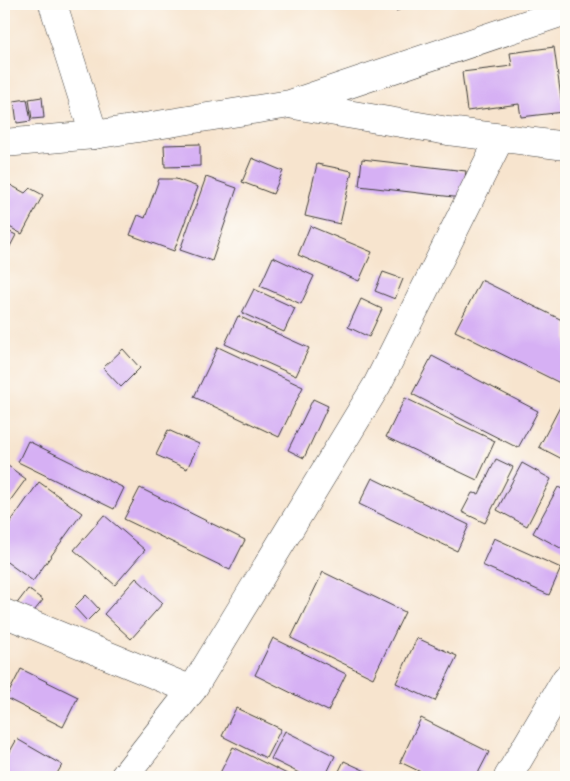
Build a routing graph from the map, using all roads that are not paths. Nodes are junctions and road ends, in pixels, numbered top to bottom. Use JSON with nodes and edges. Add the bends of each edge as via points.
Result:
{"nodes":[{"id":1,"x":53,"y":4,"type":"edge"},
{"id":2,"x":566,"y":11,"type":"edge"},
{"id":3,"x":290,"y":104,"type":"junction"},
{"id":4,"x":94,"y":134,"type":"junction"},
{"id":5,"x":500,"y":138,"type":"junction"},
{"id":6,"x":4,"y":143,"type":"edge"},
{"id":7,"x":566,"y":146,"type":"edge"},
{"id":8,"x":4,"y":613,"type":"edge"},
{"id":9,"x":566,"y":679,"type":"edge"},
{"id":10,"x":192,"y":690,"type":"junction"},
{"id":11,"x":124,"y":777,"type":"edge"},
{"id":12,"x":508,"y":777,"type":"edge"}],
"edges":[{"from":1,"to":4,"type":"street"},
{"from":2,"to":3,"type":"street"},
{"from":3,"to":4,"type":"street"},
{"from":3,"to":5,"type":"street"},
{"from":4,"to":6,"type":"street"},
{"from":5,"to":7,"type":"street"},
{"from":5,"to":10,"type":"street","via":[[377,385]]},
{"from":8,"to":10,"type":"street"},
{"from":9,"to":12,"type":"street"},
{"from":10,"to":11,"type":"street"}]}
